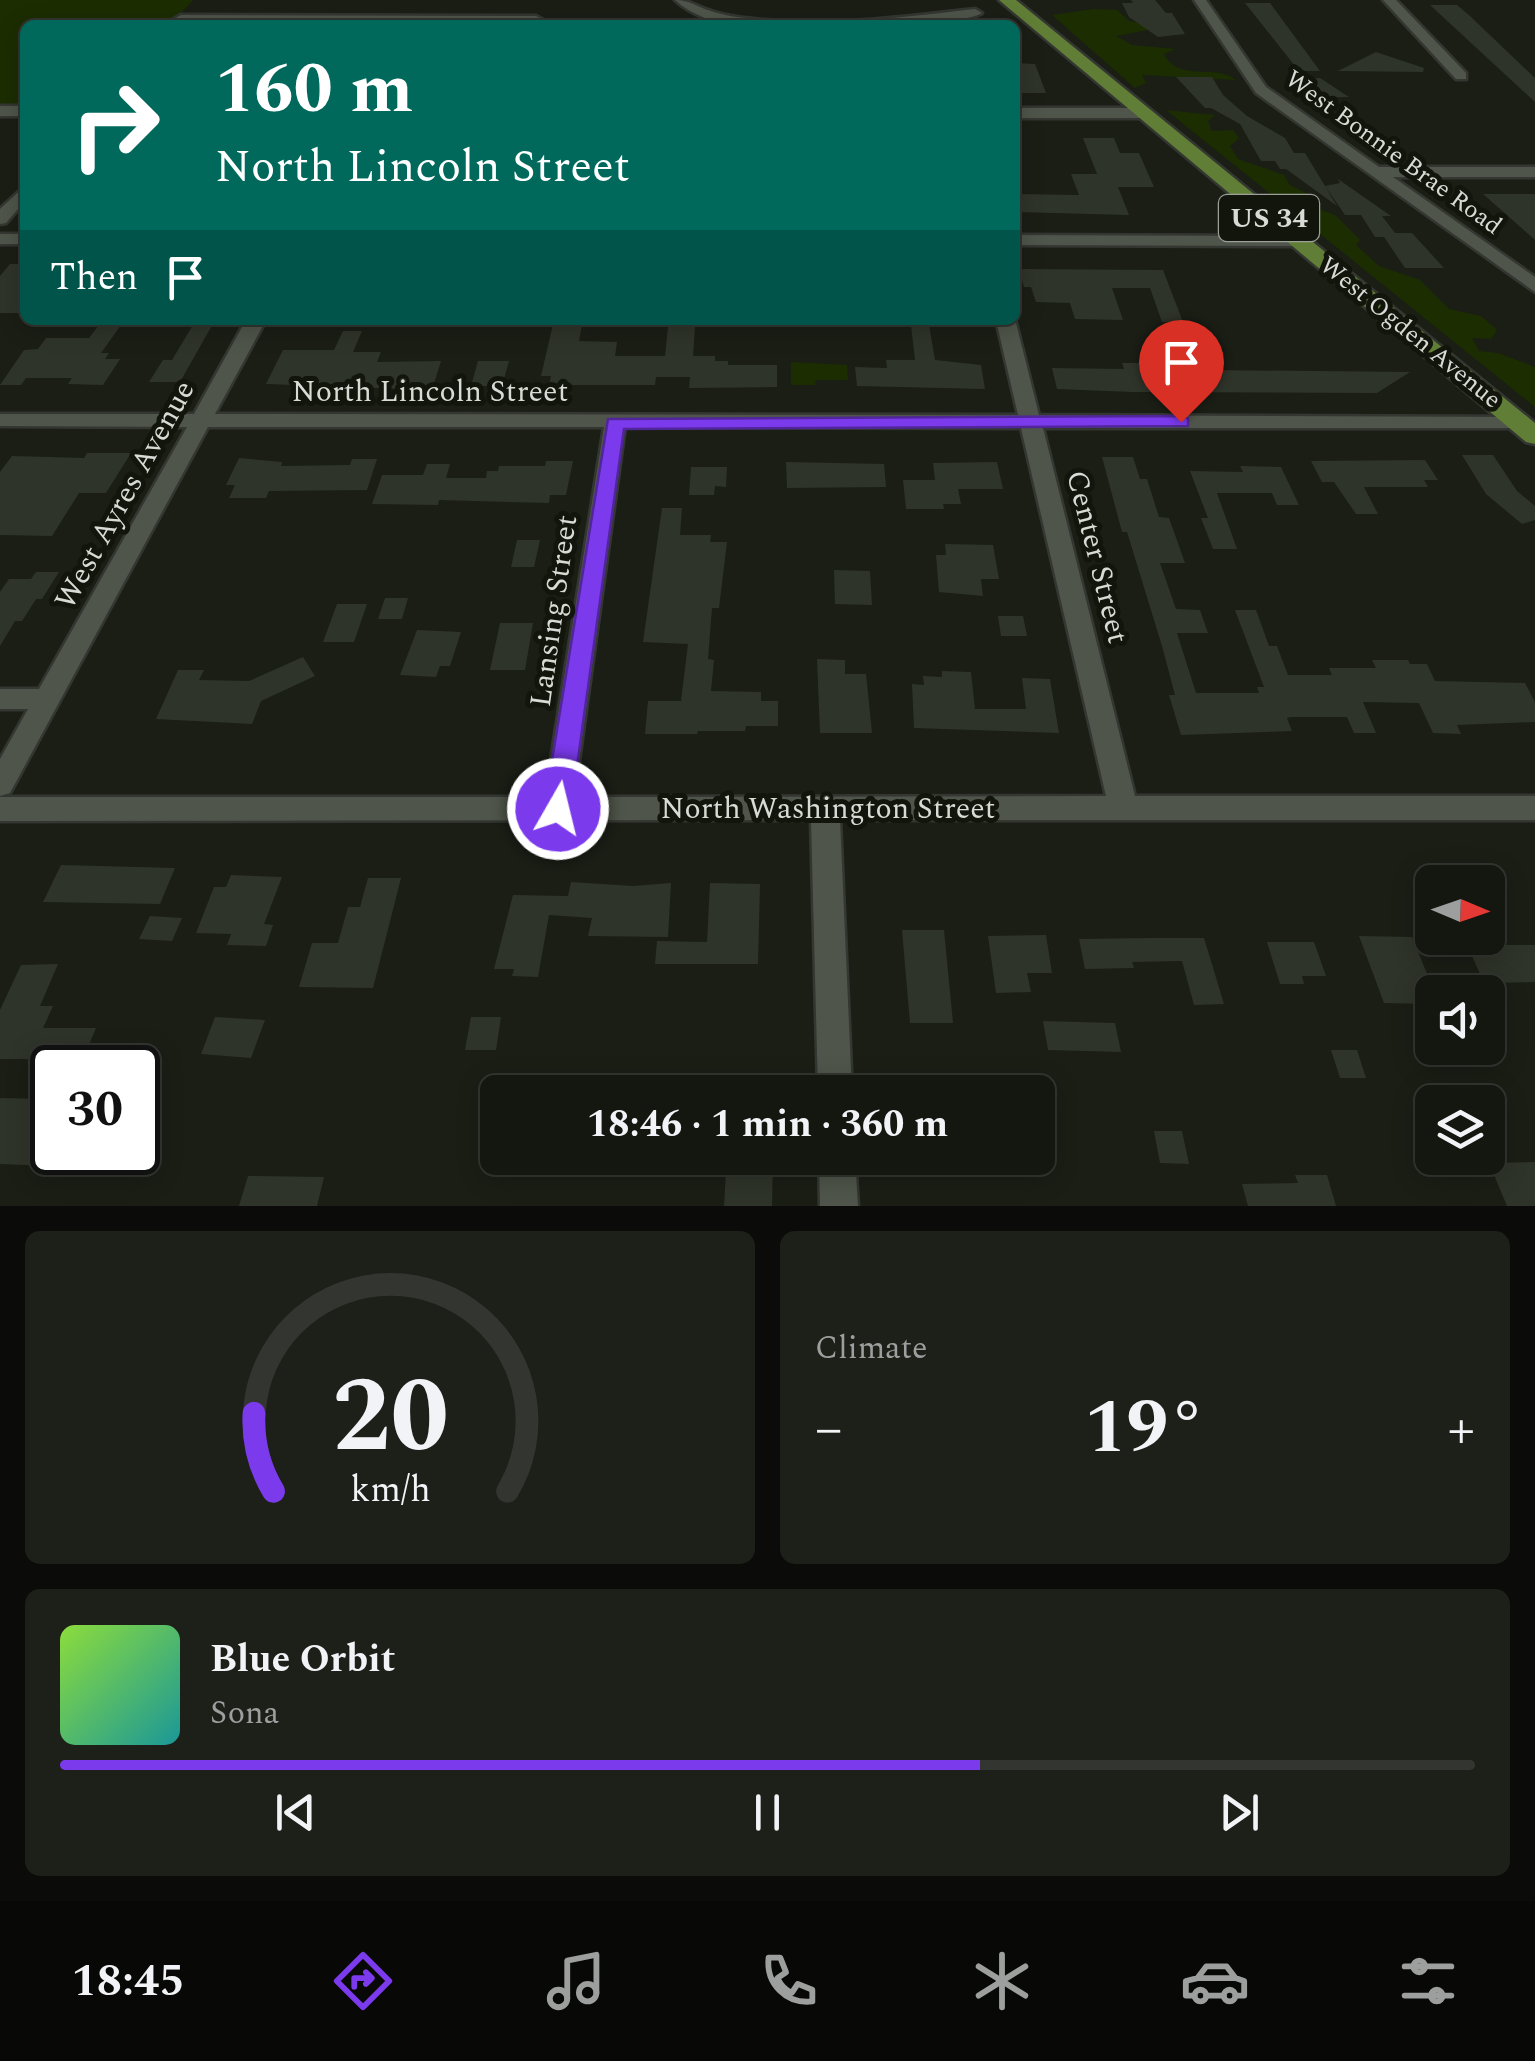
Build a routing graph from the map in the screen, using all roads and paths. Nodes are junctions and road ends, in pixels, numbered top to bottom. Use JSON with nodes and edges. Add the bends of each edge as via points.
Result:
{"nodes":[{"id":1,"x":199,"y":0,"type":"edge"},
{"id":2,"x":680,"y":0,"type":"edge"},
{"id":3,"x":1008,"y":0,"type":"edge"},
{"id":4,"x":1200,"y":0,"type":"edge"},
{"id":5,"x":1389,"y":0,"type":"edge"},
{"id":6,"x":975,"y":13,"type":"dead end"},
{"id":7,"x":181,"y":20,"type":"edge"},
{"id":8,"x":732,"y":20,"type":"edge"},
{"id":9,"x":914,"y":20,"type":"edge"},
{"id":10,"x":1461,"y":76,"type":"dead end"},
{"id":11,"x":1020,"y":113,"type":"edge"},
{"id":12,"x":1144,"y":113,"type":"junction"},
{"id":13,"x":1376,"y":172,"type":"junction"},
{"id":14,"x":1535,"y":172,"type":"edge"},
{"id":15,"x":20,"y":197,"type":"edge"},
{"id":16,"x":0,"y":219,"type":"edge"},
{"id":17,"x":1020,"y":240,"type":"edge"},
{"id":18,"x":1297,"y":240,"type":"junction"},
{"id":19,"x":1535,"y":286,"type":"edge"},
{"id":20,"x":253,"y":325,"type":"edge"},
{"id":21,"x":1007,"y":325,"type":"edge"},
{"id":22,"x":0,"y":420,"type":"edge"},
{"id":23,"x":200,"y":421,"type":"junction"},
{"id":24,"x":1030,"y":422,"type":"junction"},
{"id":25,"x":615,"y":423,"type":"junction"},
{"id":26,"x":1527,"y":429,"type":"edge"},
{"id":27,"x":0,"y":699,"type":"edge"},
{"id":28,"x":47,"y":699,"type":"junction"},
{"id":29,"x":0,"y":785,"type":"edge"},
{"id":30,"x":0,"y":808,"type":"edge"},
{"id":31,"x":1535,"y":808,"type":"edge"},
{"id":32,"x":558,"y":809,"type":"junction"},
{"id":33,"x":824,"y":810,"type":"junction"},
{"id":34,"x":1124,"y":810,"type":"junction"},
{"id":35,"x":834,"y":1075,"type":"edge"},
{"id":36,"x":838,"y":1175,"type":"edge"},
{"id":37,"x":839,"y":1206,"type":"edge"}],
"edges":[{"from":1,"to":7,"type":"street"},
{"from":2,"to":8,"type":"street","via":[[704,15]]},
{"from":3,"to":12,"type":"main road","name":"West Ogden Avenue","number":"US 34"},
{"from":4,"to":13,"type":"street","name":"West Bonnie Brae Road","via":[[1261,90]]},
{"from":5,"to":10,"type":"street"},
{"from":6,"to":9,"type":"street"},
{"from":11,"to":12,"type":"street"},
{"from":12,"to":18,"type":"main road","name":"West Ogden Avenue","number":"US 34"},
{"from":13,"to":14,"type":"street"},
{"from":13,"to":19,"type":"street","name":"West Bonnie Brae Road"},
{"from":15,"to":16,"type":"street"},
{"from":17,"to":18,"type":"street"},
{"from":18,"to":26,"type":"main road","name":"West Ogden Avenue","number":"US 34"},
{"from":20,"to":23,"type":"street","name":"West Ayres Avenue"},
{"from":21,"to":24,"type":"street","name":"Center Street"},
{"from":22,"to":23,"type":"street","name":"North Lincoln Street"},
{"from":23,"to":25,"type":"street","name":"North Lincoln Street"},
{"from":23,"to":28,"type":"street","name":"West Ayres Avenue"},
{"from":24,"to":25,"type":"street","name":"North Lincoln Street"},
{"from":24,"to":26,"type":"street","name":"North Lincoln Street"},
{"from":24,"to":34,"type":"street","name":"Center Street"},
{"from":25,"to":32,"type":"street","name":"Lansing Street"},
{"from":27,"to":28,"type":"street"},
{"from":28,"to":29,"type":"street","name":"West Ayres Avenue"},
{"from":30,"to":32,"type":"street","name":"North Washington Street"},
{"from":31,"to":34,"type":"street","name":"North Washington Street"},
{"from":32,"to":33,"type":"street","name":"North Washington Street"},
{"from":33,"to":34,"type":"street","name":"North Washington Street"},
{"from":33,"to":35,"type":"street"},
{"from":36,"to":37,"type":"street"}]}
